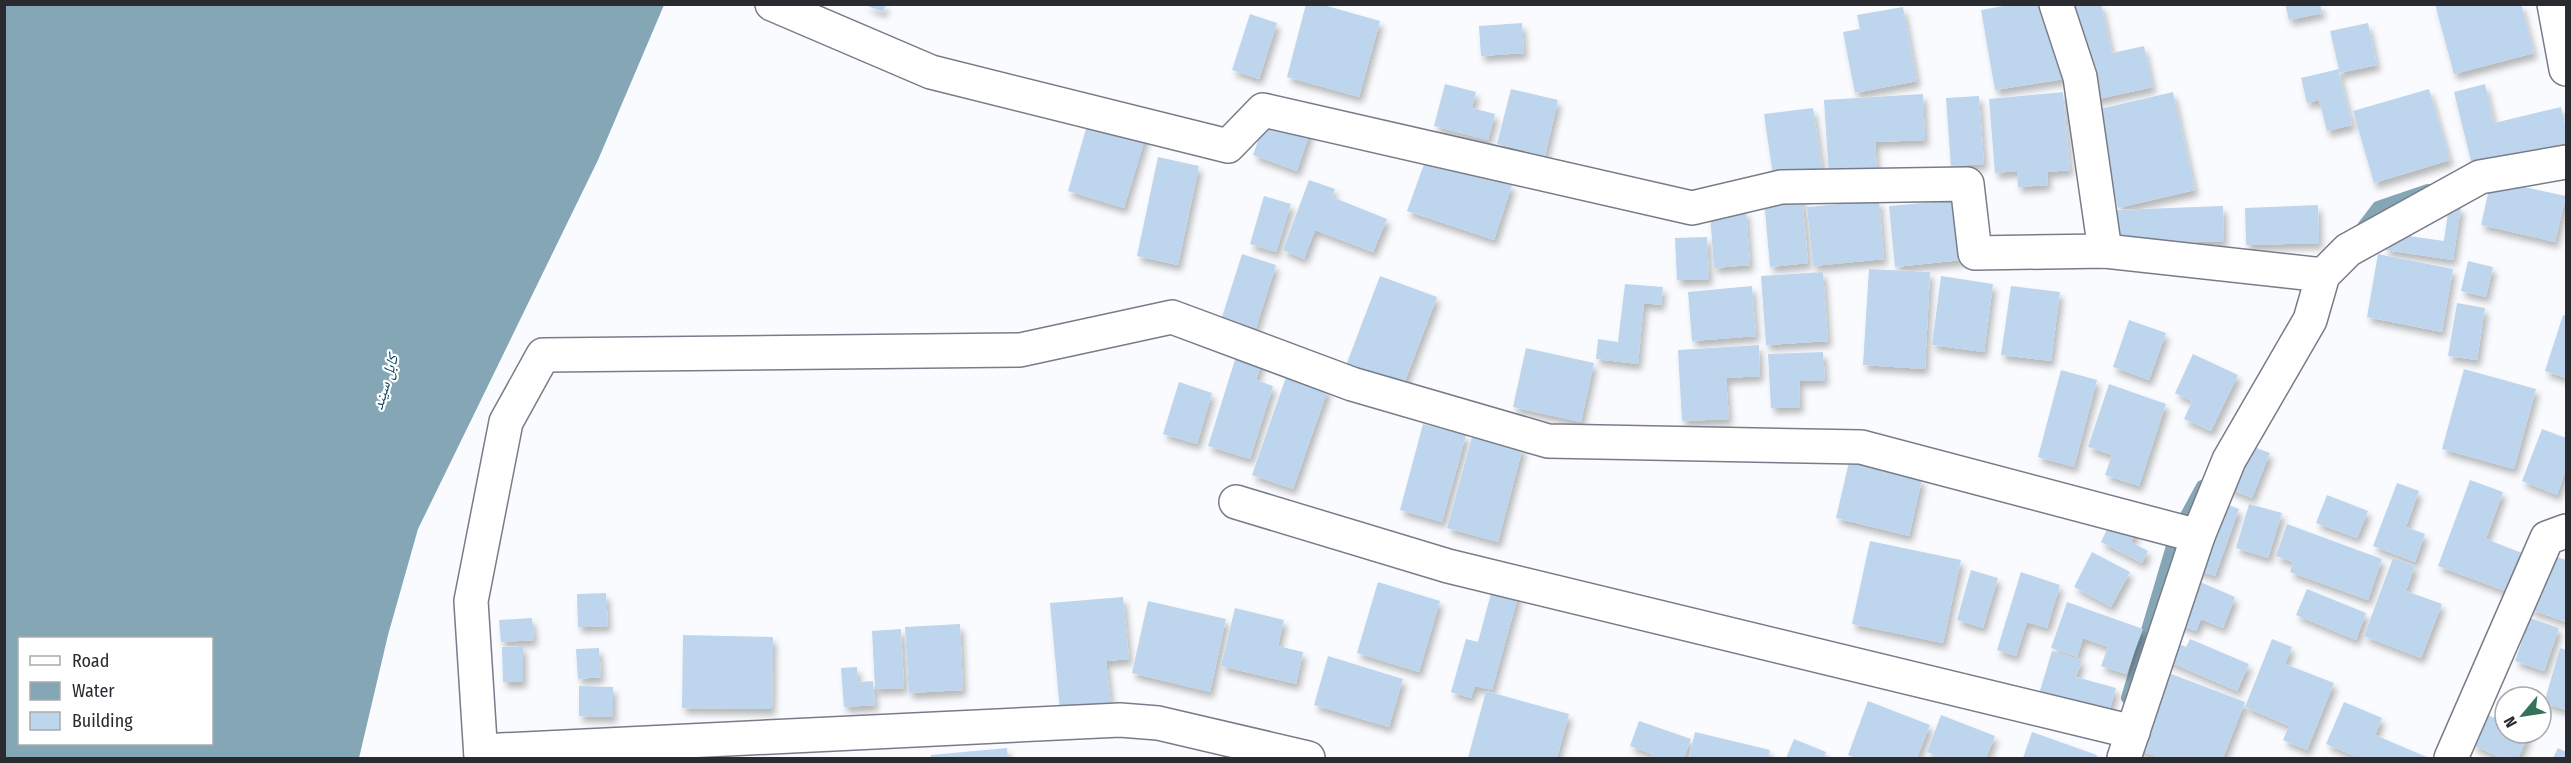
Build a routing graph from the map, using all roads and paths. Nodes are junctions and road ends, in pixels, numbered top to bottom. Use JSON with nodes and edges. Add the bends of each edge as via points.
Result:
{"nodes":[{"id":1,"x":772,"y":4,"type":"edge"},
{"id":2,"x":2056,"y":4,"type":"edge"},
{"id":3,"x":2554,"y":4,"type":"edge"},
{"id":4,"x":2566,"y":69,"type":"edge"},
{"id":5,"x":2566,"y":162,"type":"edge"},
{"id":6,"x":2105,"y":251,"type":"junction"},
{"id":7,"x":2323,"y":275,"type":"junction"},
{"id":8,"x":1236,"y":502,"type":"dead end"},
{"id":9,"x":2566,"y":531,"type":"edge"},
{"id":10,"x":2198,"y":536,"type":"junction"},
{"id":11,"x":2128,"y":745,"type":"edge"},
{"id":12,"x":481,"y":755,"type":"edge"},
{"id":13,"x":1308,"y":759,"type":"edge"},
{"id":14,"x":2451,"y":759,"type":"edge"}],
"edges":[{"from":1,"to":6,"type":"street","via":[[931,72],[1228,146],[1263,110],[1692,208],[1781,187],[1967,184],[1975,253]]},
{"from":2,"to":6,"type":"street","via":[[2080,77]]},
{"from":3,"to":4,"type":"street"},
{"from":5,"to":7,"type":"street","via":[[2480,177],[2348,250]]},
{"from":6,"to":7,"type":"street"},
{"from":7,"to":10,"type":"street","via":[[2310,320],[2229,460]]},
{"from":8,"to":11,"type":"street","via":[[1448,566]]},
{"from":9,"to":14,"type":"street","via":[[2547,538]]},
{"from":10,"to":11,"type":"street"},
{"from":10,"to":12,"type":"street","via":[[1861,447],[1548,441],[1352,384],[1172,317],[1020,350],[543,355],[506,422],[471,601]]},
{"from":12,"to":13,"type":"street","via":[[1120,720],[1158,723]]}]}
